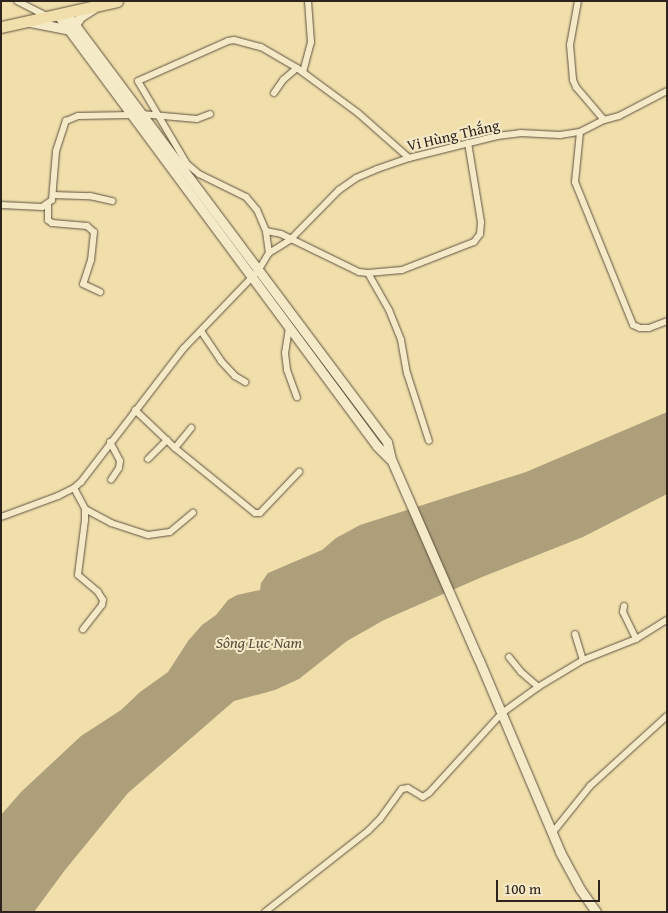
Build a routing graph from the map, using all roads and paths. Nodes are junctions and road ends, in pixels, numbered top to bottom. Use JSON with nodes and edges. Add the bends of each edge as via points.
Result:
{"nodes":[{"id":1,"x":17,"y":1,"type":"edge"},
{"id":2,"x":117,"y":1,"type":"edge"},
{"id":3,"x":308,"y":1,"type":"edge"},
{"id":4,"x":578,"y":1,"type":"edge"},
{"id":5,"x":28,"y":4,"type":"edge"},
{"id":6,"x":80,"y":6,"type":"edge"},
{"id":7,"x":94,"y":8,"type":"junction"},
{"id":8,"x":58,"y":15,"type":"junction"},
{"id":9,"x":25,"y":22,"type":"junction"},
{"id":10,"x":1,"y":27,"type":"edge"},
{"id":11,"x":71,"y":27,"type":"junction"},
{"id":12,"x":300,"y":70,"type":"junction"},
{"id":13,"x":667,"y":91,"type":"edge"},
{"id":14,"x":274,"y":93,"type":"dead end"},
{"id":15,"x":141,"y":114,"type":"junction"},
{"id":16,"x":210,"y":114,"type":"dead end"},
{"id":17,"x":131,"y":115,"type":"junction"},
{"id":18,"x":159,"y":115,"type":"junction"},
{"id":19,"x":604,"y":120,"type":"junction"},
{"id":20,"x":580,"y":132,"type":"junction"},
{"id":21,"x":468,"y":143,"type":"junction"},
{"id":22,"x":409,"y":158,"type":"junction"},
{"id":23,"x":53,"y":195,"type":"junction"},
{"id":24,"x":112,"y":201,"type":"dead end"},
{"id":25,"x":1,"y":204,"type":"edge"},
{"id":26,"x":48,"y":205,"type":"junction"},
{"id":27,"x":266,"y":231,"type":"junction"},
{"id":28,"x":291,"y":239,"type":"junction"},
{"id":29,"x":269,"y":253,"type":"junction"},
{"id":30,"x":368,"y":273,"type":"junction"},
{"id":31,"x":255,"y":274,"type":"junction"},
{"id":32,"x":100,"y":292,"type":"dead end"},
{"id":33,"x":667,"y":321,"type":"edge"},
{"id":34,"x":289,"y":328,"type":"junction"},
{"id":35,"x":201,"y":331,"type":"junction"},
{"id":36,"x":245,"y":382,"type":"dead end"},
{"id":37,"x":296,"y":397,"type":"dead end"},
{"id":38,"x":135,"y":410,"type":"junction"},
{"id":39,"x":191,"y":428,"type":"dead end"},
{"id":40,"x":167,"y":440,"type":"junction"},
{"id":41,"x":429,"y":441,"type":"dead end"},
{"id":42,"x":110,"y":442,"type":"junction"},
{"id":43,"x":176,"y":448,"type":"junction"},
{"id":44,"x":148,"y":459,"type":"dead end"},
{"id":45,"x":390,"y":459,"type":"junction"},
{"id":46,"x":299,"y":472,"type":"dead end"},
{"id":47,"x":110,"y":480,"type":"dead end"},
{"id":48,"x":74,"y":488,"type":"junction"},
{"id":49,"x":84,"y":509,"type":"junction"},
{"id":50,"x":193,"y":513,"type":"dead end"},
{"id":51,"x":1,"y":517,"type":"edge"},
{"id":52,"x":624,"y":606,"type":"dead end"},
{"id":53,"x":667,"y":620,"type":"edge"},
{"id":54,"x":83,"y":629,"type":"dead end"},
{"id":55,"x":574,"y":634,"type":"dead end"},
{"id":56,"x":636,"y":639,"type":"junction"},
{"id":57,"x":509,"y":658,"type":"dead end"},
{"id":58,"x":583,"y":660,"type":"junction"},
{"id":59,"x":538,"y":687,"type":"junction"},
{"id":60,"x":502,"y":713,"type":"junction"},
{"id":61,"x":667,"y":716,"type":"edge"},
{"id":62,"x":553,"y":832,"type":"junction"},
{"id":63,"x":265,"y":912,"type":"edge"},
{"id":64,"x":596,"y":912,"type":"edge"}],
"edges":[{"from":1,"to":5,"type":"street"},
{"from":2,"to":7,"type":"highway"},
{"from":3,"to":12,"type":"street","via":[[311,42]]},
{"from":4,"to":19,"type":"street","via":[[570,45],[573,80]]},
{"from":5,"to":8,"type":"street"},
{"from":6,"to":7,"type":"highway"},
{"from":6,"to":8,"type":"highway"},
{"from":7,"to":11,"type":"street"},
{"from":8,"to":9,"type":"highway"},
{"from":8,"to":11,"type":"street"},
{"from":9,"to":10,"type":"highway"},
{"from":9,"to":11,"type":"street"},
{"from":11,"to":15,"type":"street"},
{"from":11,"to":17,"type":"street"},
{"from":12,"to":14,"type":"street","via":[[283,80]]},
{"from":12,"to":18,"type":"street","via":[[261,47],[228,41],[138,81]]},
{"from":12,"to":22,"type":"street","via":[[358,113]]},
{"from":13,"to":19,"type":"street","name":"Vi Hùng Thắng","via":[[619,116]]},
{"from":15,"to":18,"type":"street"},
{"from":15,"to":31,"type":"street"},
{"from":16,"to":18,"type":"street","via":[[197,119]]},
{"from":17,"to":23,"type":"street","via":[[78,116],[66,121],[56,151]]},
{"from":17,"to":31,"type":"street"},
{"from":18,"to":27,"type":"street","via":[[187,164],[199,174],[246,196],[257,210]]},
{"from":19,"to":20,"type":"street","name":"Vi Hùng Thắng"},
{"from":20,"to":21,"type":"street","name":"Vi Hùng Thắng","via":[[560,135],[520,133]]},
{"from":20,"to":33,"type":"street","via":[[575,182],[634,325],[649,328]]},
{"from":21,"to":22,"type":"street","name":"Vi Hùng Thắng"},
{"from":21,"to":30,"type":"street","via":[[481,222],[478,239],[402,270]]},
{"from":22,"to":28,"type":"street","name":"Vi Hùng Thắng","via":[[356,178],[339,190]]},
{"from":23,"to":24,"type":"street","via":[[90,196]]},
{"from":23,"to":26,"type":"street"},
{"from":25,"to":26,"type":"street","via":[[24,207]]},
{"from":26,"to":32,"type":"street","via":[[48,220],[87,226],[94,232],[91,260],[83,284]]},
{"from":27,"to":28,"type":"street"},
{"from":27,"to":29,"type":"street"},
{"from":28,"to":29,"type":"street","name":"Vi Hùng Thắng"},
{"from":28,"to":30,"type":"street","via":[[358,272]]},
{"from":29,"to":31,"type":"street"},
{"from":30,"to":41,"type":"street","via":[[401,340],[407,373]]},
{"from":31,"to":34,"type":"street"},
{"from":31,"to":35,"type":"street"},
{"from":31,"to":45,"type":"street","via":[[387,442]]},
{"from":34,"to":37,"type":"street","via":[[285,353]]},
{"from":34,"to":45,"type":"street"},
{"from":35,"to":36,"type":"street","via":[[221,361]]},
{"from":35,"to":38,"type":"street"},
{"from":38,"to":40,"type":"street"},
{"from":38,"to":42,"type":"street"},
{"from":39,"to":43,"type":"street"},
{"from":40,"to":43,"type":"street"},
{"from":40,"to":44,"type":"street"},
{"from":42,"to":47,"type":"street","via":[[120,461]]},
{"from":42,"to":48,"type":"street"},
{"from":43,"to":46,"type":"street","via":[[255,513],[265,509]]},
{"from":45,"to":60,"type":"street"},
{"from":48,"to":49,"type":"street"},
{"from":48,"to":51,"type":"street"},
{"from":49,"to":50,"type":"street","via":[[111,523],[148,535],[170,532]]},
{"from":49,"to":54,"type":"street","via":[[84,540],[78,575],[103,600]]},
{"from":52,"to":56,"type":"street","via":[[623,612]]},
{"from":53,"to":56,"type":"street"},
{"from":55,"to":58,"type":"street"},
{"from":56,"to":58,"type":"street"},
{"from":57,"to":59,"type":"street"},
{"from":58,"to":59,"type":"street"},
{"from":59,"to":60,"type":"street"},
{"from":60,"to":62,"type":"street"},
{"from":60,"to":63,"type":"street","via":[[429,793],[423,797],[408,788],[402,789],[368,831]]},
{"from":61,"to":62,"type":"street","via":[[590,786]]},
{"from":62,"to":64,"type":"street","via":[[568,867]]}]}
